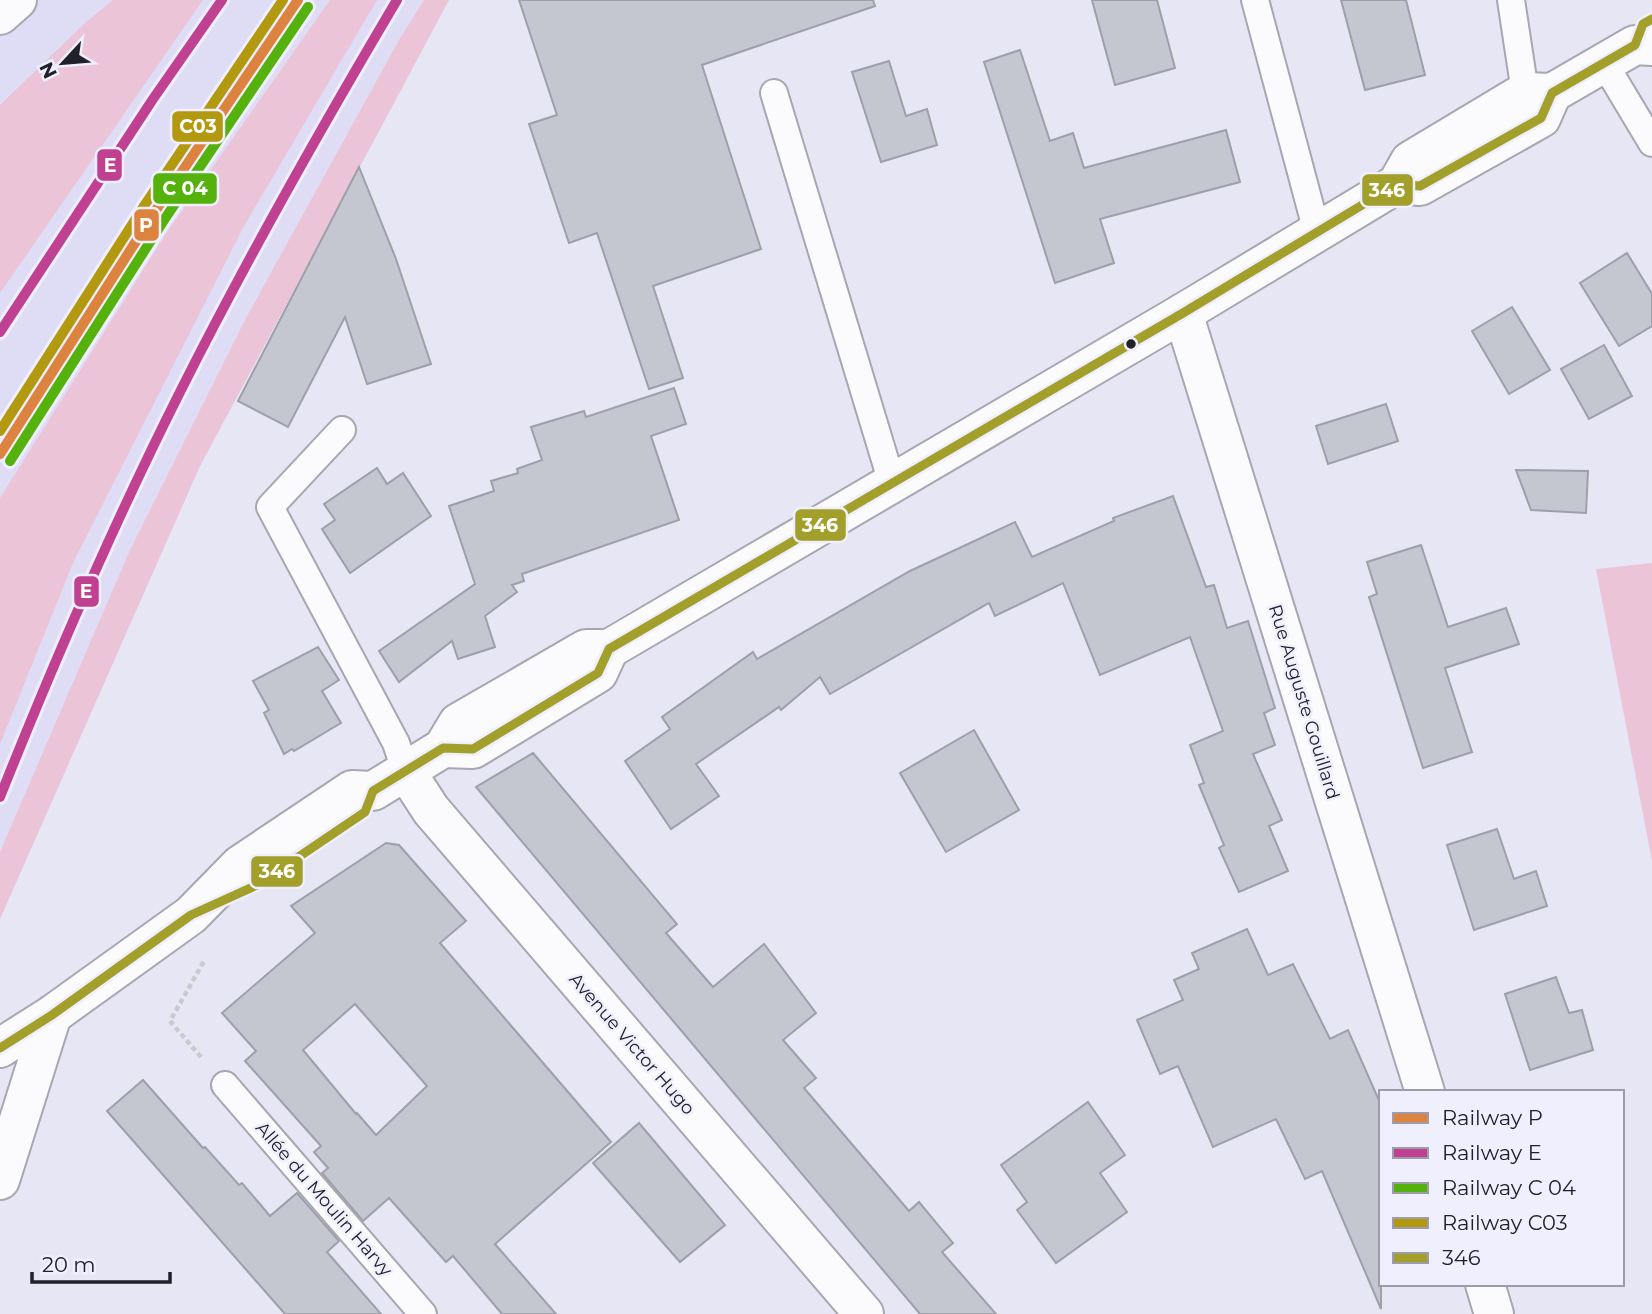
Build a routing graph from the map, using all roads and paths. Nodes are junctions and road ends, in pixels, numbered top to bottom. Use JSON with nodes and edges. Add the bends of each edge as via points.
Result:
{"nodes":[{"id":1,"x":16,"y":0,"type":"edge"},
{"id":2,"x":1255,"y":0,"type":"edge"},
{"id":3,"x":1511,"y":0,"type":"edge"},
{"id":4,"x":0,"y":15,"type":"edge"},
{"id":5,"x":1636,"y":43,"type":"edge"},
{"id":6,"x":774,"y":93,"type":"dead end"},
{"id":7,"x":1539,"y":93,"type":"junction"},
{"id":8,"x":1652,"y":143,"type":"edge"},
{"id":9,"x":1317,"y":232,"type":"junction"},
{"id":10,"x":1183,"y":313,"type":"junction"},
{"id":11,"x":342,"y":430,"type":"dead end"},
{"id":12,"x":892,"y":483,"type":"junction"},
{"id":13,"x":405,"y":770,"type":"junction"},
{"id":14,"x":211,"y":949,"type":"dead end"},
{"id":15,"x":52,"y":1015,"type":"junction"},
{"id":16,"x":0,"y":1048,"type":"edge"},
{"id":17,"x":225,"y":1084,"type":"joint"},
{"id":18,"x":1424,"y":1090,"type":"edge"},
{"id":19,"x":0,"y":1180,"type":"edge"},
{"id":20,"x":1486,"y":1286,"type":"edge"},
{"id":21,"x":423,"y":1314,"type":"edge"},
{"id":22,"x":864,"y":1314,"type":"edge"},
{"id":23,"x":1494,"y":1314,"type":"edge"}],
"edges":[{"from":1,"to":4,"type":"main road"},
{"from":2,"to":9,"type":"lane"},
{"from":3,"to":7,"type":"lane"},
{"from":5,"to":7,"type":"main road"},
{"from":5,"to":8,"type":"lane"},
{"from":6,"to":12,"type":"lane"},
{"from":7,"to":9,"type":"main road","via":[[1541,118],[1420,186],[1397,184]]},
{"from":9,"to":10,"type":"main road"},
{"from":10,"to":12,"type":"main road"},
{"from":10,"to":18,"type":"main road","name":"Rue Auguste Gouillard"},
{"from":11,"to":13,"type":"lane","via":[[270,507],[396,743]]},
{"from":12,"to":13,"type":"main road","via":[[610,649],[598,673],[506,729],[472,749],[443,748]]},
{"from":13,"to":15,"type":"main road","via":[[373,790],[352,790],[314,814],[240,866],[191,915]]},
{"from":13,"to":22,"type":"main road","name":"Avenue Victor Hugo","via":[[431,810]]},
{"from":14,"to":17,"type":"path","via":[[170,1021]]},
{"from":15,"to":16,"type":"main road"},
{"from":15,"to":19,"type":"main road"},
{"from":17,"to":21,"type":"lane","name":"Allée du Moulin Harvy"},
{"from":20,"to":23,"type":"main road"}]}
